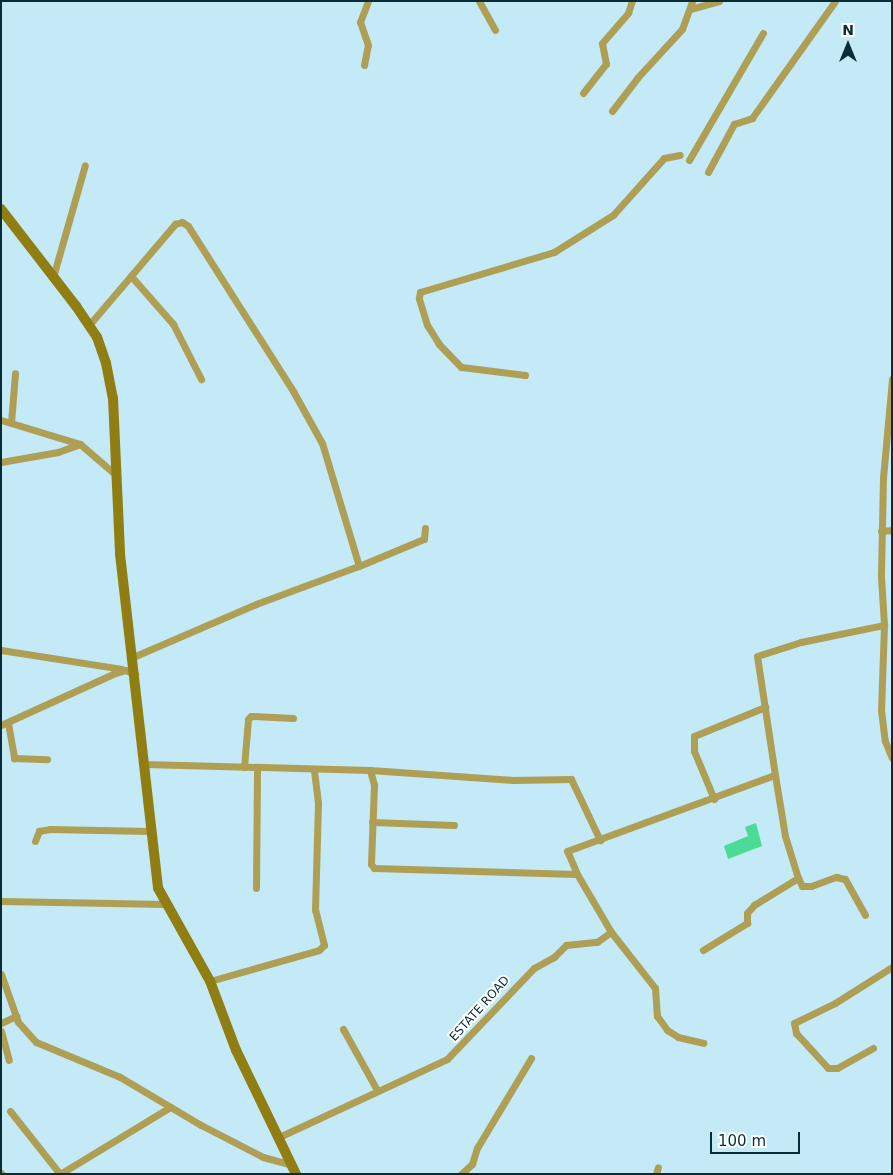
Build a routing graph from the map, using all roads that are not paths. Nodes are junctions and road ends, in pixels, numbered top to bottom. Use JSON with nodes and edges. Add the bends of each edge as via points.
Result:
{"nodes":[{"id":1,"x":368,"y":1,"type":"edge"},
{"id":2,"x":479,"y":1,"type":"edge"},
{"id":3,"x":632,"y":1,"type":"edge"},
{"id":4,"x":719,"y":1,"type":"edge"},
{"id":5,"x":835,"y":1,"type":"edge"},
{"id":6,"x":691,"y":5,"type":"edge"},
{"id":7,"x":495,"y":30,"type":"dead end"},
{"id":8,"x":762,"y":33,"type":"dead end"},
{"id":9,"x":364,"y":65,"type":"dead end"},
{"id":10,"x":583,"y":94,"type":"dead end"},
{"id":11,"x":612,"y":111,"type":"dead end"},
{"id":12,"x":680,"y":155,"type":"dead end"},
{"id":13,"x":689,"y":160,"type":"dead end"},
{"id":14,"x":85,"y":165,"type":"dead end"},
{"id":15,"x":708,"y":172,"type":"dead end"},
{"id":16,"x":1,"y":209,"type":"edge"},
{"id":17,"x":131,"y":276,"type":"junction"},
{"id":18,"x":53,"y":277,"type":"junction"},
{"id":19,"x":90,"y":325,"type":"junction"},
{"id":20,"x":15,"y":373,"type":"dead end"},
{"id":21,"x":525,"y":376,"type":"dead end"},
{"id":22,"x":201,"y":379,"type":"dead end"},
{"id":23,"x":892,"y":379,"type":"edge"},
{"id":24,"x":1,"y":420,"type":"edge"},
{"id":25,"x":11,"y":423,"type":"junction"},
{"id":26,"x":80,"y":444,"type":"junction"},
{"id":27,"x":1,"y":462,"type":"edge"},
{"id":28,"x":116,"y":475,"type":"junction"},
{"id":29,"x":425,"y":528,"type":"dead end"},
{"id":30,"x":892,"y":530,"type":"edge"},
{"id":31,"x":881,"y":531,"type":"junction"},
{"id":32,"x":359,"y":566,"type":"junction"},
{"id":33,"x":884,"y":625,"type":"junction"},
{"id":34,"x":1,"y":650,"type":"edge"},
{"id":35,"x":132,"y":657,"type":"junction"},
{"id":36,"x":125,"y":670,"type":"junction"},
{"id":37,"x":135,"y":674,"type":"junction"},
{"id":38,"x":765,"y":707,"type":"junction"},
{"id":39,"x":293,"y":718,"type":"dead end"},
{"id":40,"x":4,"y":724,"type":"edge"},
{"id":41,"x":892,"y":758,"type":"edge"},
{"id":42,"x":47,"y":759,"type":"dead end"},
{"id":43,"x":144,"y":764,"type":"junction"},
{"id":44,"x":244,"y":768,"type":"junction"},
{"id":45,"x":258,"y":768,"type":"junction"},
{"id":46,"x":314,"y":769,"type":"junction"},
{"id":47,"x":370,"y":770,"type":"junction"},
{"id":48,"x":775,"y":775,"type":"junction"},
{"id":49,"x":714,"y":799,"type":"junction"},
{"id":50,"x":372,"y":822,"type":"junction"},
{"id":51,"x":454,"y":825,"type":"dead end"},
{"id":52,"x":149,"y":831,"type":"junction"},
{"id":53,"x":600,"y":840,"type":"junction"},
{"id":54,"x":35,"y":841,"type":"dead end"},
{"id":55,"x":577,"y":874,"type":"junction"},
{"id":56,"x":798,"y":878,"type":"junction"},
{"id":57,"x":256,"y":888,"type":"dead end"},
{"id":58,"x":1,"y":901,"type":"edge"},
{"id":59,"x":166,"y":904,"type":"junction"},
{"id":60,"x":865,"y":914,"type":"dead end"},
{"id":61,"x":611,"y":932,"type":"junction"},
{"id":62,"x":702,"y":950,"type":"dead end"},
{"id":63,"x":892,"y":967,"type":"edge"},
{"id":64,"x":1,"y":974,"type":"edge"},
{"id":65,"x":210,"y":981,"type":"junction"},
{"id":66,"x":3,"y":984,"type":"edge"},
{"id":67,"x":16,"y":1016,"type":"junction"},
{"id":68,"x":1,"y":1022,"type":"edge"},
{"id":69,"x":344,"y":1029,"type":"dead end"},
{"id":70,"x":1,"y":1032,"type":"edge"},
{"id":71,"x":703,"y":1042,"type":"dead end"},
{"id":72,"x":872,"y":1048,"type":"dead end"},
{"id":73,"x":531,"y":1058,"type":"dead end"},
{"id":74,"x":9,"y":1060,"type":"dead end"},
{"id":75,"x":377,"y":1090,"type":"junction"},
{"id":76,"x":170,"y":1107,"type":"junction"},
{"id":77,"x":10,"y":1111,"type":"dead end"},
{"id":78,"x":279,"y":1137,"type":"junction"},
{"id":79,"x":294,"y":1169,"type":"edge"},
{"id":80,"x":60,"y":1174,"type":"edge"},
{"id":81,"x":461,"y":1174,"type":"edge"}],
"edges":[{"from":1,"to":9,"type":"street","via":[[360,22],[368,45]]},
{"from":2,"to":7,"type":"street"},
{"from":3,"to":10,"type":"street","via":[[628,13],[602,43],[606,64]]},
{"from":4,"to":6,"type":"street"},
{"from":5,"to":15,"type":"street","via":[[752,118],[734,124]]},
{"from":6,"to":11,"type":"street","via":[[682,29]]},
{"from":8,"to":13,"type":"street"},
{"from":12,"to":21,"type":"street","via":[[664,158],[613,215],[554,252],[420,292],[427,325],[439,344],[461,367]]},
{"from":14,"to":18,"type":"street"},
{"from":16,"to":18,"type":"street"},
{"from":17,"to":19,"type":"street"},
{"from":17,"to":22,"type":"street","via":[[173,324]]},
{"from":17,"to":32,"type":"street","via":[[175,224],[182,222],[188,226],[293,391],[322,443]]},
{"from":18,"to":19,"type":"street"},
{"from":19,"to":28,"type":"street","via":[[110,377]]},
{"from":20,"to":25,"type":"street"},
{"from":23,"to":31,"type":"street"},
{"from":24,"to":25,"type":"street"},
{"from":25,"to":26,"type":"street"},
{"from":26,"to":27,"type":"street","via":[[58,452]]},
{"from":26,"to":28,"type":"street"},
{"from":28,"to":35,"type":"street","via":[[120,554]]},
{"from":29,"to":32,"type":"street","via":[[424,539]]},
{"from":30,"to":31,"type":"street"},
{"from":31,"to":33,"type":"street"},
{"from":32,"to":35,"type":"street","via":[[256,604]]},
{"from":33,"to":38,"type":"street","via":[[801,642],[757,656]]},
{"from":33,"to":41,"type":"street","via":[[881,710],[885,740]]},
{"from":34,"to":36,"type":"street"},
{"from":35,"to":37,"type":"street"},
{"from":36,"to":37,"type":"street"},
{"from":36,"to":40,"type":"street","via":[[77,688]]},
{"from":37,"to":43,"type":"street"},
{"from":38,"to":48,"type":"street"},
{"from":38,"to":49,"type":"street","via":[[694,736],[694,751]]},
{"from":39,"to":44,"type":"street","via":[[251,716],[248,719]]},
{"from":40,"to":42,"type":"street","via":[[14,758]]},
{"from":43,"to":44,"type":"street"},
{"from":43,"to":52,"type":"street"},
{"from":44,"to":45,"type":"street"},
{"from":45,"to":46,"type":"street"},
{"from":45,"to":57,"type":"street"},
{"from":46,"to":47,"type":"street"},
{"from":46,"to":65,"type":"street","via":[[318,803],[315,917],[324,945],[319,950]]},
{"from":47,"to":50,"type":"street","via":[[374,785]]},
{"from":47,"to":53,"type":"street","via":[[513,780],[571,779]]},
{"from":48,"to":49,"type":"street"},
{"from":48,"to":56,"type":"street","via":[[785,836]]},
{"from":49,"to":53,"type":"street"},
{"from":50,"to":51,"type":"street"},
{"from":50,"to":55,"type":"street","via":[[371,864],[376,870]]},
{"from":52,"to":54,"type":"street","via":[[50,829],[39,831]]},
{"from":52,"to":59,"type":"street","via":[[158,888]]},
{"from":53,"to":55,"type":"street","via":[[567,851]]},
{"from":55,"to":61,"type":"street"},
{"from":56,"to":60,"type":"street","via":[[802,886],[836,877],[845,880]]},
{"from":56,"to":62,"type":"street","via":[[754,904],[748,912],[748,923]]},
{"from":58,"to":59,"type":"street"},
{"from":59,"to":65,"type":"street"},
{"from":61,"to":71,"type":"street","via":[[654,988],[657,1016],[667,1030],[678,1037]]},
{"from":61,"to":75,"type":"street","name":"ESTATE ROAD","via":[[598,942],[566,945],[528,974],[451,1056]]},
{"from":63,"to":72,"type":"street","via":[[835,1003],[794,1023],[796,1033],[828,1068],[836,1068]]},
{"from":64,"to":66,"type":"street"},
{"from":65,"to":78,"type":"street","via":[[236,1050]]},
{"from":66,"to":67,"type":"street"},
{"from":67,"to":68,"type":"street"},
{"from":67,"to":76,"type":"street","via":[[24,1032],[36,1042],[120,1077]]},
{"from":69,"to":75,"type":"street"},
{"from":70,"to":74,"type":"street"},
{"from":73,"to":81,"type":"street","via":[[477,1148],[472,1164]]},
{"from":75,"to":78,"type":"street","name":"ESTATE ROAD"},
{"from":76,"to":79,"type":"street","via":[[263,1157]]},
{"from":76,"to":80,"type":"street"},
{"from":77,"to":80,"type":"street"},
{"from":78,"to":79,"type":"street"}]}
